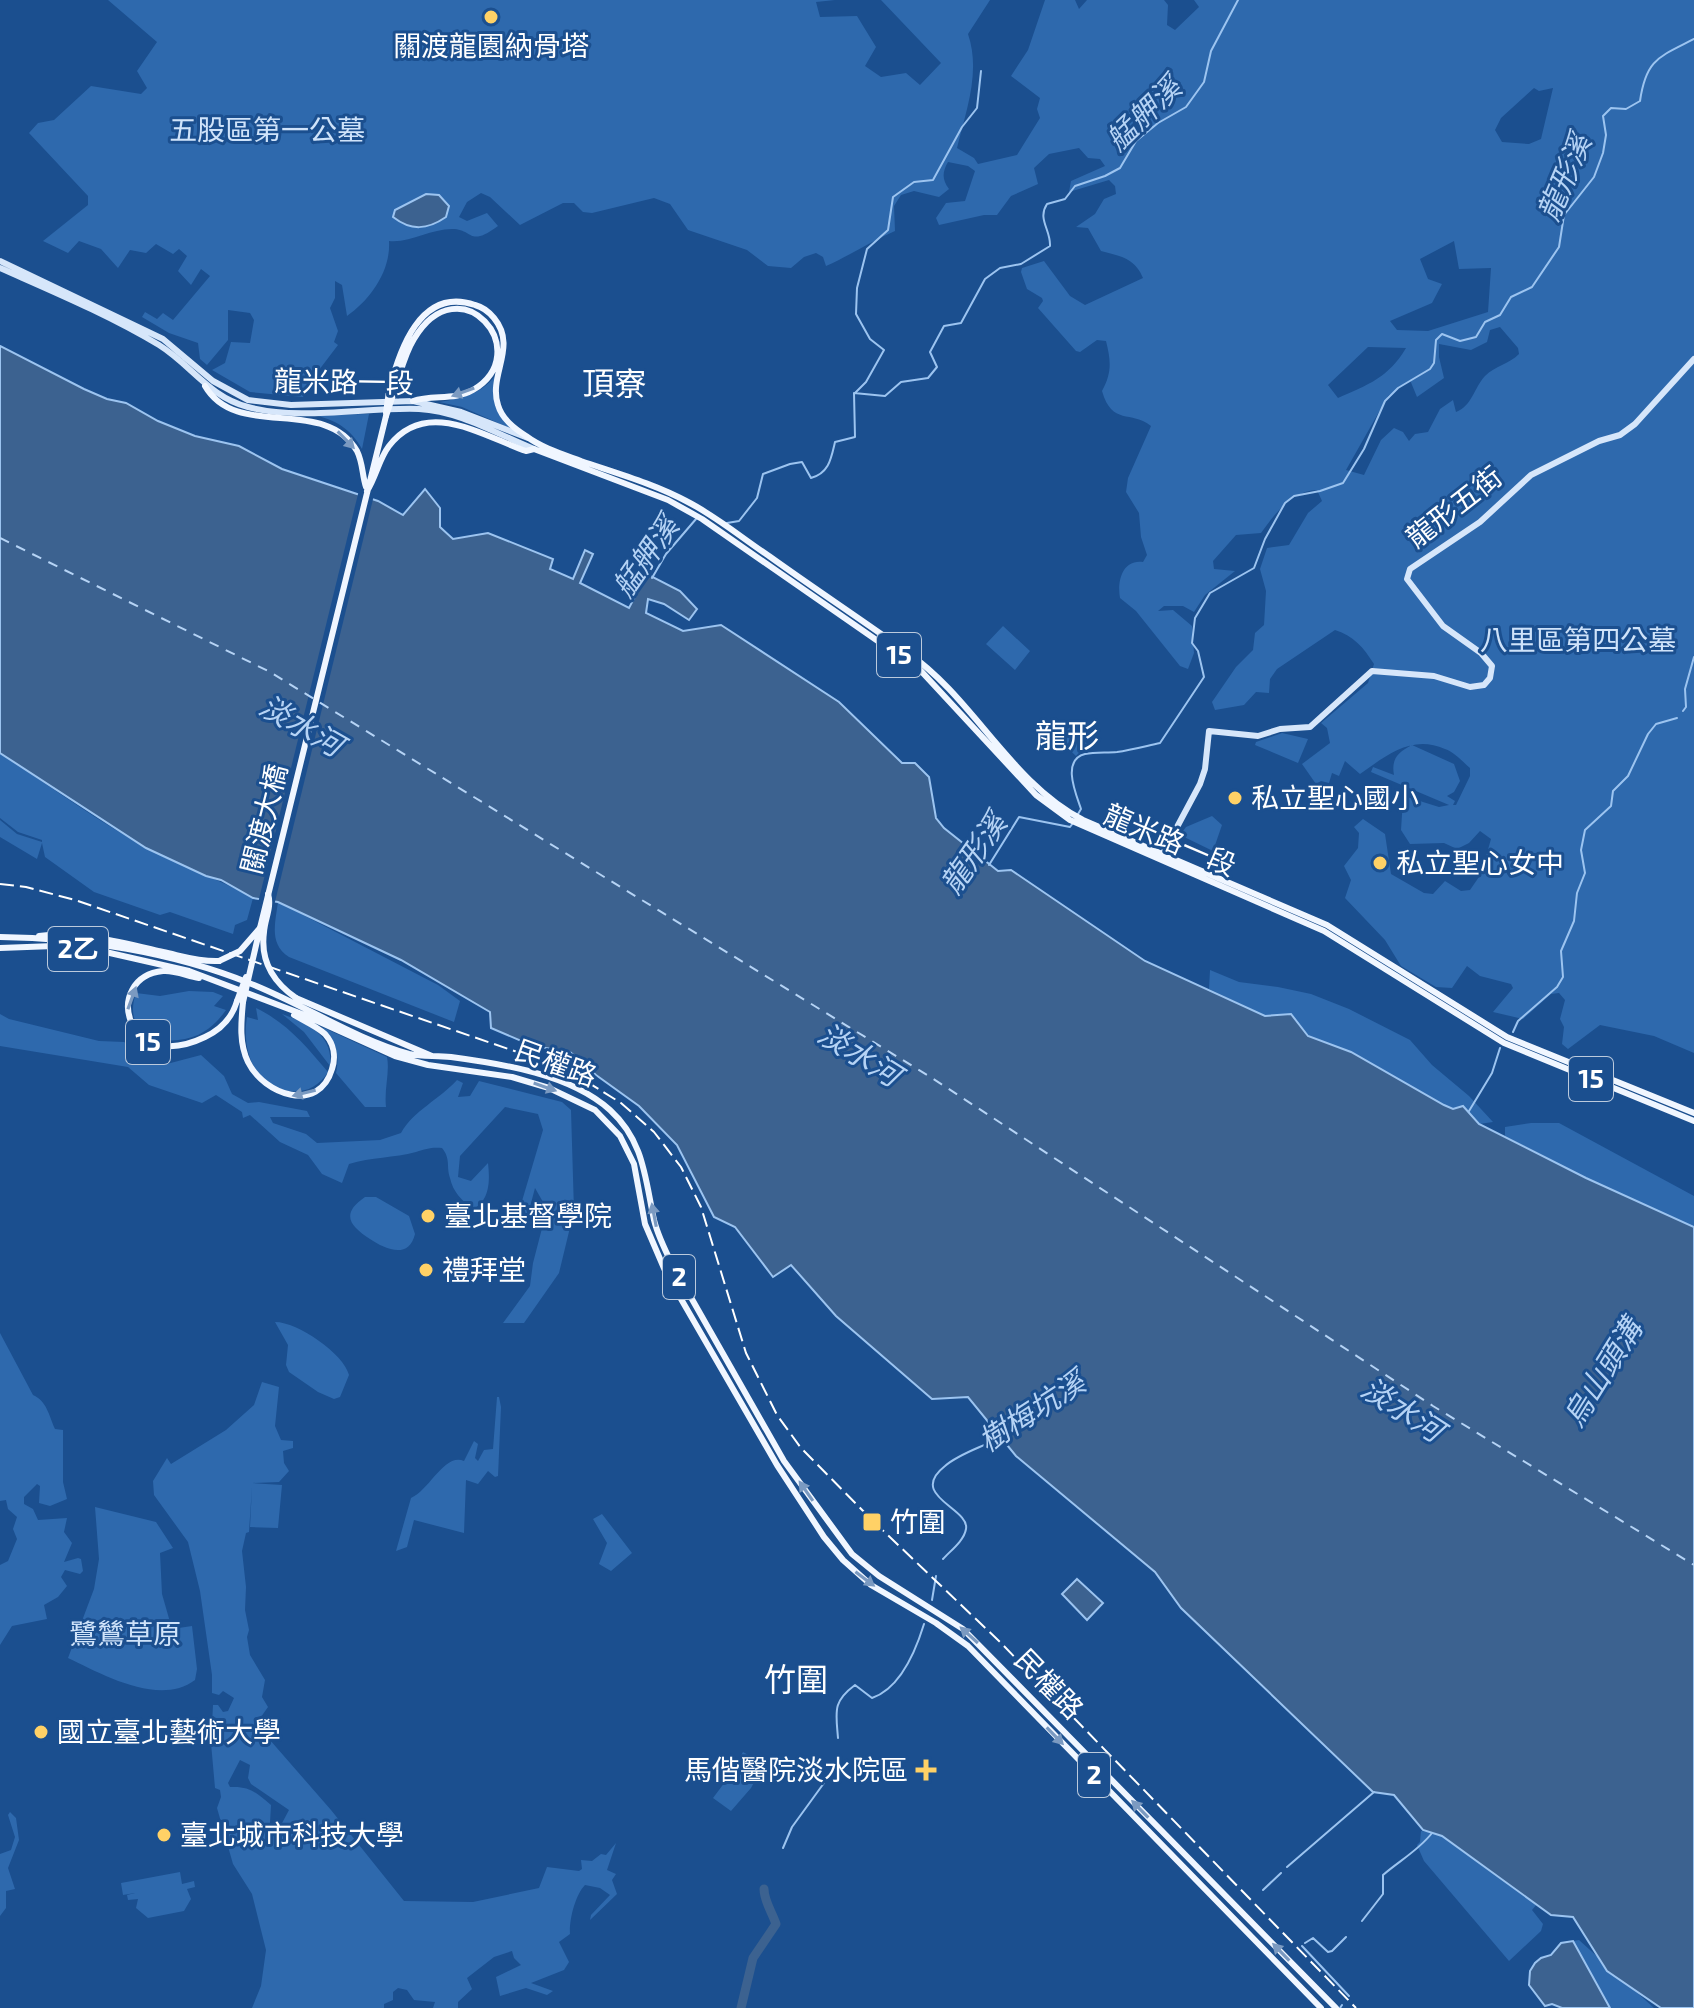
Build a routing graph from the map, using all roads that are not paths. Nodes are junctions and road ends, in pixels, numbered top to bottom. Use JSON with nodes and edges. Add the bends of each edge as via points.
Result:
{"nodes":[{"id":1,"x":0,"y":261,"type":"edge"},
{"id":2,"x":0,"y":268,"type":"edge"},
{"id":3,"x":1694,"y":359,"type":"edge"},
{"id":4,"x":205,"y":386,"type":"junction"},
{"id":5,"x":392,"y":392,"type":"junction"},
{"id":6,"x":413,"y":401,"type":"junction"},
{"id":7,"x":529,"y":439,"type":"junction"},
{"id":8,"x":534,"y":449,"type":"junction"},
{"id":9,"x":367,"y":491,"type":"junction"},
{"id":10,"x":701,"y":515,"type":"junction"},
{"id":11,"x":1059,"y":810,"type":"junction"},
{"id":12,"x":1160,"y":857,"type":"junction"},
{"id":13,"x":268,"y":894,"type":"junction"},
{"id":14,"x":260,"y":928,"type":"junction"},
{"id":15,"x":0,"y":937,"type":"edge"},
{"id":16,"x":27,"y":938,"type":"junction"},
{"id":17,"x":0,"y":948,"type":"edge"},
{"id":18,"x":147,"y":957,"type":"junction"},
{"id":19,"x":210,"y":979,"type":"junction"},
{"id":20,"x":247,"y":982,"type":"joint"},
{"id":21,"x":245,"y":991,"type":"joint"},
{"id":22,"x":240,"y":1002,"type":"junction"},
{"id":23,"x":284,"y":1009,"type":"junction"},
{"id":24,"x":432,"y":1056,"type":"junction"},
{"id":25,"x":1681,"y":1111,"type":"junction"},
{"id":26,"x":1694,"y":1113,"type":"edge"},
{"id":27,"x":1694,"y":1121,"type":"edge"},
{"id":28,"x":1321,"y":2008,"type":"edge"},
{"id":29,"x":1336,"y":2008,"type":"edge"}],
"edges":[{"from":1,"to":6,"type":"main road","name":"龍米路一段","via":[[163,339],[213,381],[248,400],[291,405]]},
{"from":2,"to":4,"type":"main road","name":"龍米路一段","via":[[162,347]]},
{"from":3,"to":12,"type":"main road","name":"龍形五街","via":[[1620,435],[1531,475],[1480,522],[1410,569],[1407,579],[1443,626],[1492,666],[1484,685],[1372,671],[1310,727],[1258,736],[1209,731],[1200,784]]},
{"from":4,"to":8,"type":"main road","name":"龍米路一段","via":[[234,402],[269,411],[435,411]]},
{"from":4,"to":9,"type":"main road","one_way":true,"via":[[210,395],[245,413],[333,428],[361,461]]},
{"from":5,"to":6,"type":"main road","one_way":true,"via":[[414,339],[432,318],[452,309],[481,316],[497,347],[487,377],[459,396]]},
{"from":5,"to":7,"type":"main road","number":"15","via":[[404,344],[417,321],[446,303],[475,305],[497,322],[505,342],[495,394],[498,408]]},
{"from":5,"to":9,"type":"main road","name":"關渡大橋","number":"15","bridge":true},
{"from":6,"to":7,"type":"main road","name":"龍米路一段","via":[[461,412]]},
{"from":7,"to":10,"type":"main road","name":"龍米路一段","number":"15","via":[[677,496]]},
{"from":8,"to":9,"type":"main road","name":"關渡大橋","number":"15","via":[[526,451],[456,423],[430,421],[411,427],[390,444]]},
{"from":8,"to":10,"type":"main road","name":"龍米路一段","number":"15"},
{"from":9,"to":13,"type":"main road","name":"關渡大橋","number":"15"},
{"from":10,"to":11,"type":"main road","name":"龍米路一段","number":"15","via":[[921,671],[1036,795]]},
{"from":10,"to":11,"type":"main road","name":"龍米路一段","number":"15","via":[[741,537],[925,666]]},
{"from":11,"to":12,"type":"main road","name":"龍米路一段","number":"15"},
{"from":12,"to":25,"type":"main road","name":"龍米路一段","number":"15","via":[[1351,938],[1493,1029]]},
{"from":13,"to":14,"type":"main road","name":"關渡大橋","number":"15","bridge":true},
{"from":13,"to":24,"type":"main road","bridge":true,"via":[[263,951],[276,982],[296,998]]},
{"from":14,"to":16,"type":"main road","bridge":true,"via":[[240,951],[209,962],[122,942],[56,934]]},
{"from":14,"to":22,"type":"main road","name":"關渡大橋","number":"15","bridge":true},
{"from":15,"to":16,"type":"main road","name":"民權路","number":"2乙"},
{"from":16,"to":18,"type":"main road","name":"民權路","number":"2乙"},
{"from":17,"to":18,"type":"main road","name":"民權路","number":"2乙","via":[[54,946]]},
{"from":18,"to":19,"type":"main road","name":"民權路","number":"2乙"},
{"from":18,"to":20,"type":"main road","name":"民權路","number":"2乙"},
{"from":19,"to":21,"type":"main road","name":"民權路","number":"2乙"},
{"from":22,"to":19,"type":"main road","name":"關渡大橋","number":"15","one_way":true,"via":[[227,1021],[194,1042],[163,1046],[136,1033],[127,1005],[149,975],[174,971]]},
{"from":20,"to":24,"type":"main road","name":"民權路","number":"2","via":[[393,1048]]},
{"from":21,"to":23,"type":"main road","name":"民權路","number":"2"},
{"from":23,"to":22,"type":"main road","name":"關渡大橋","number":"15","one_way":true,"via":[[324,1034],[334,1052],[331,1074],[307,1095],[283,1095],[257,1076],[241,1034]]},
{"from":23,"to":28,"type":"main road","name":"民權路","number":"2","one_way":true,"via":[[395,1056],[549,1088],[609,1122],[634,1164],[645,1224],[666,1273],[804,1508],[850,1568],[968,1646]]},
{"from":29,"to":24,"type":"main road","name":"民權路","number":"2","one_way":true,"via":[[979,1643],[852,1554],[784,1461],[672,1264],[658,1235],[643,1160],[619,1119],[583,1092],[539,1075]]},
{"from":25,"to":26,"type":"main road","number":"15"},
{"from":25,"to":27,"type":"main road","number":"15"}]}
